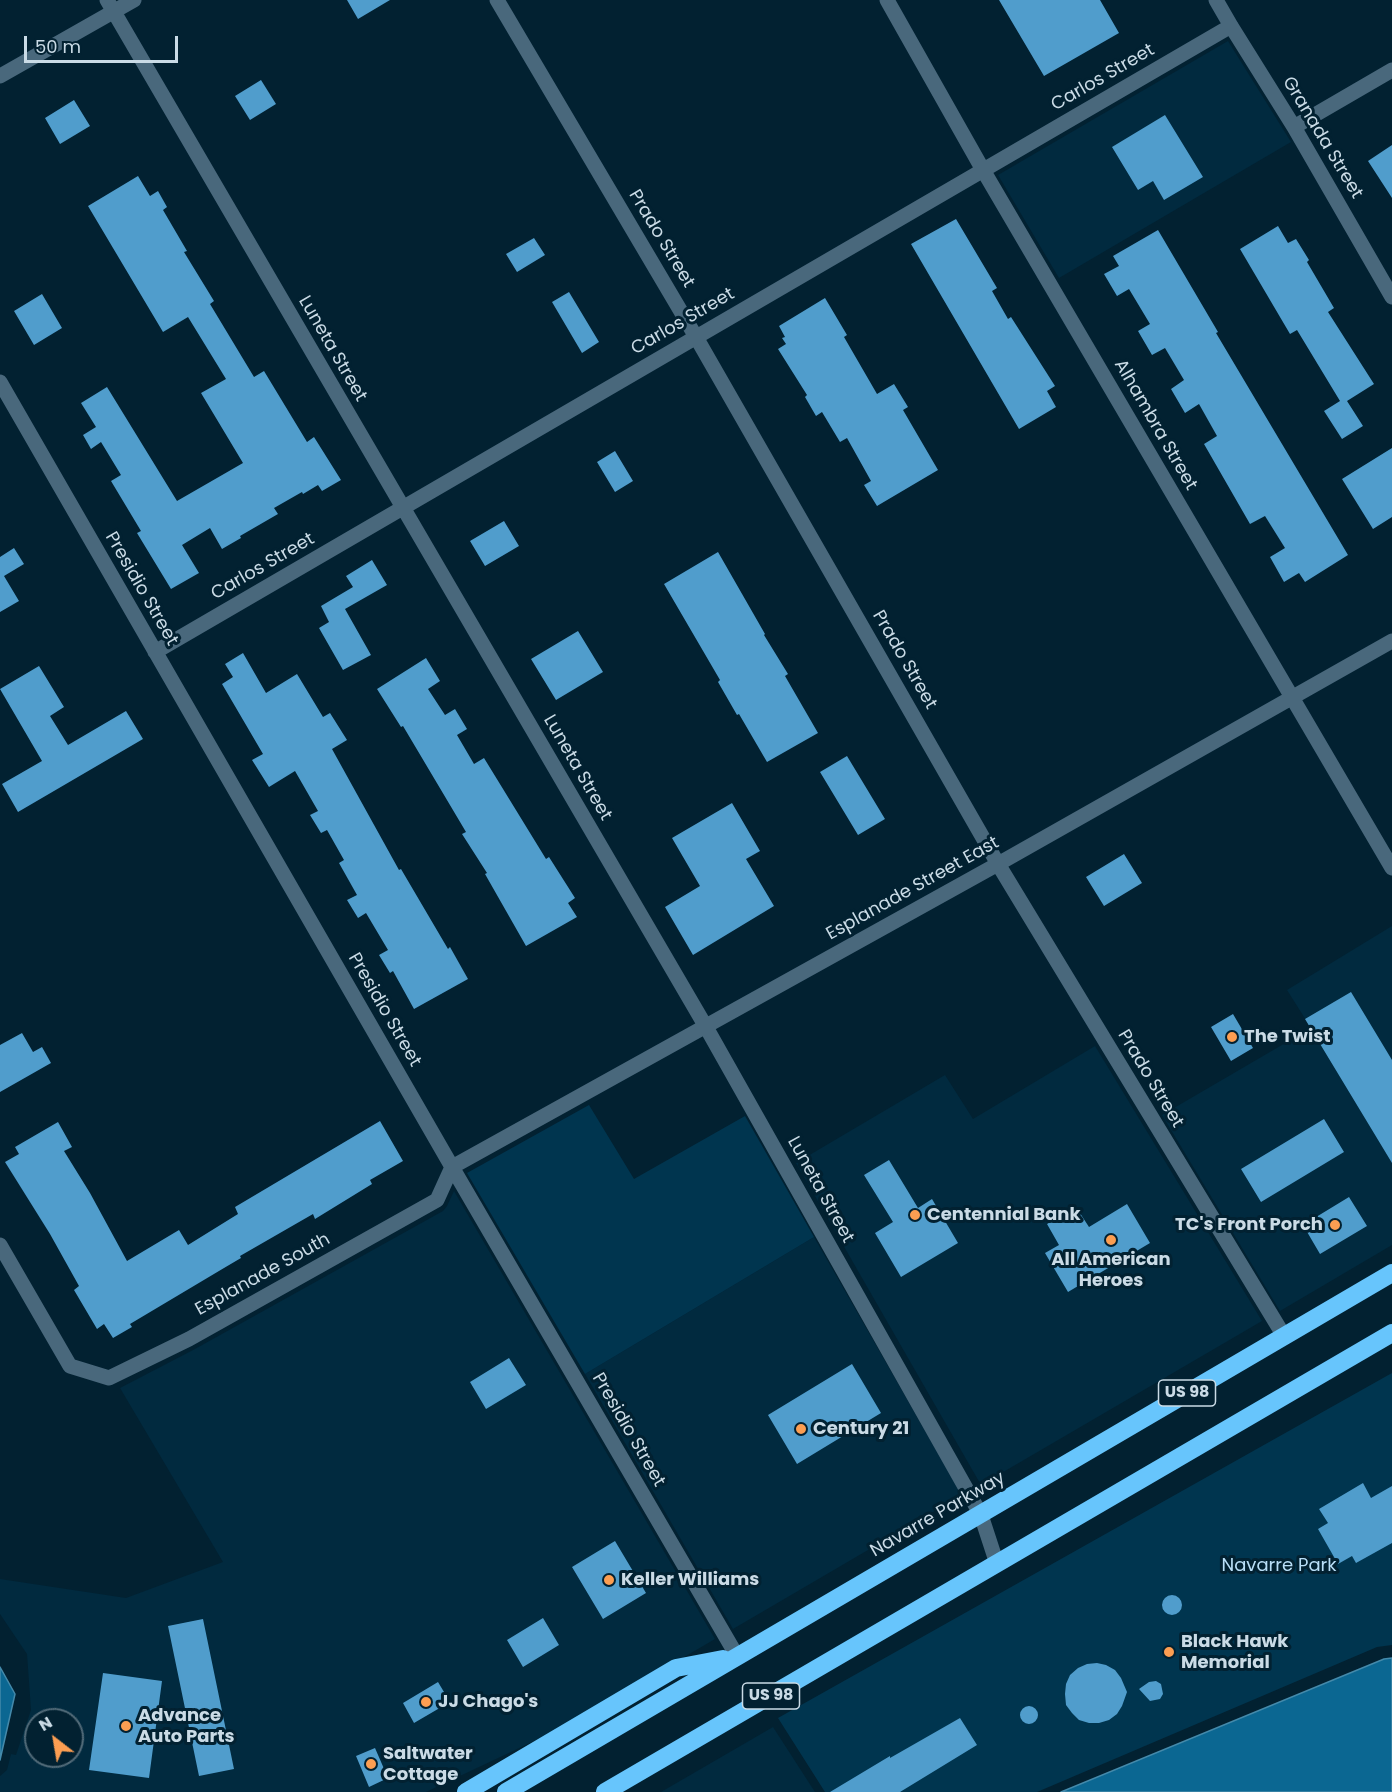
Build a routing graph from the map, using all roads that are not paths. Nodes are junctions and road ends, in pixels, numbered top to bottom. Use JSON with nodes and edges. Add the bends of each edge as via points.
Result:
{"nodes":[{"id":1,"x":134,"y":0,"type":"edge"},
{"id":2,"x":496,"y":0,"type":"edge"},
{"id":3,"x":888,"y":0,"type":"edge"},
{"id":4,"x":1216,"y":0,"type":"edge"},
{"id":5,"x":111,"y":6,"type":"edge"},
{"id":6,"x":1231,"y":26,"type":"junction"},
{"id":7,"x":1392,"y":70,"type":"edge"},
{"id":8,"x":0,"y":76,"type":"edge"},
{"id":9,"x":1294,"y":127,"type":"junction"},
{"id":10,"x":983,"y":170,"type":"junction"},
{"id":11,"x":1392,"y":297,"type":"edge"},
{"id":12,"x":696,"y":336,"type":"junction"},
{"id":13,"x":0,"y":382,"type":"edge"},
{"id":14,"x":403,"y":509,"type":"junction"},
{"id":15,"x":1392,"y":641,"type":"edge"},
{"id":16,"x":155,"y":652,"type":"junction"},
{"id":17,"x":1292,"y":698,"type":"junction"},
{"id":18,"x":998,"y":864,"type":"junction"},
{"id":19,"x":1392,"y":868,"type":"edge"},
{"id":20,"x":706,"y":1027,"type":"junction"},
{"id":21,"x":452,"y":1167,"type":"junction"},
{"id":22,"x":0,"y":1245,"type":"edge"},
{"id":23,"x":1392,"y":1273,"type":"edge"},
{"id":24,"x":1392,"y":1333,"type":"edge"},
{"id":25,"x":1284,"y":1336,"type":"junction"},
{"id":26,"x":981,"y":1515,"type":"junction"},
{"id":27,"x":997,"y":1564,"type":"junction"},
{"id":28,"x":737,"y":1656,"type":"junction"},
{"id":29,"x":530,"y":1778,"type":"junction"},
{"id":30,"x":466,"y":1792,"type":"edge"},
{"id":31,"x":506,"y":1792,"type":"edge"},
{"id":32,"x":515,"y":1792,"type":"edge"},
{"id":33,"x":605,"y":1792,"type":"edge"}],
"edges":[{"from":1,"to":5,"type":"street"},
{"from":2,"to":12,"type":"street","name":"Prado Street"},
{"from":3,"to":10,"type":"street","name":"Alhambra Street"},
{"from":4,"to":6,"type":"street","name":"Granada Street"},
{"from":5,"to":8,"type":"street"},
{"from":5,"to":14,"type":"street","name":"Luneta Street"},
{"from":6,"to":9,"type":"street","name":"Granada Street"},
{"from":6,"to":10,"type":"street","name":"Carlos Street"},
{"from":7,"to":9,"type":"street"},
{"from":9,"to":11,"type":"street","name":"Granada Street"},
{"from":10,"to":12,"type":"street","name":"Carlos Street"},
{"from":10,"to":17,"type":"street","name":"Alhambra Street"},
{"from":12,"to":14,"type":"street","name":"Carlos Street"},
{"from":12,"to":18,"type":"street","name":"Prado Street"},
{"from":13,"to":16,"type":"street","name":"Presidio Street"},
{"from":14,"to":16,"type":"street","name":"Carlos Street"},
{"from":14,"to":20,"type":"street","name":"Luneta Street"},
{"from":15,"to":17,"type":"street","name":"Esplanade Street East"},
{"from":16,"to":21,"type":"street","name":"Presidio Street"},
{"from":17,"to":18,"type":"street","name":"Esplanade Street East"},
{"from":17,"to":19,"type":"street","name":"Alhambra Street"},
{"from":18,"to":20,"type":"street","name":"Esplanade Street East"},
{"from":18,"to":25,"type":"street","name":"Prado Street"},
{"from":20,"to":21,"type":"street","name":"Esplanade Street East"},
{"from":20,"to":26,"type":"street","name":"Luneta Street"},
{"from":21,"to":22,"type":"street","name":"Esplanade South","via":[[437,1200],[189,1339],[109,1378],[70,1366]]},
{"from":21,"to":28,"type":"street","name":"Presidio Street"},
{"from":23,"to":25,"type":"highway","name":"Navarre Parkway","number":"US 98"},
{"from":24,"to":27,"type":"highway","number":"US 98"},
{"from":25,"to":26,"type":"highway","name":"Navarre Parkway","number":"US 98"},
{"from":26,"to":27,"type":"street","name":"Luneta Street"},
{"from":26,"to":28,"type":"highway","name":"Navarre Parkway","number":"US 98"},
{"from":27,"to":33,"type":"highway","number":"US 98"},
{"from":28,"to":29,"type":"highway","name":"Navarre Parkway","number":"US 98"},
{"from":28,"to":30,"type":"highway","via":[[676,1668]]},
{"from":29,"to":31,"type":"highway","name":"Navarre Parkway","number":"US 98"},
{"from":29,"to":32,"type":"highway"}]}
